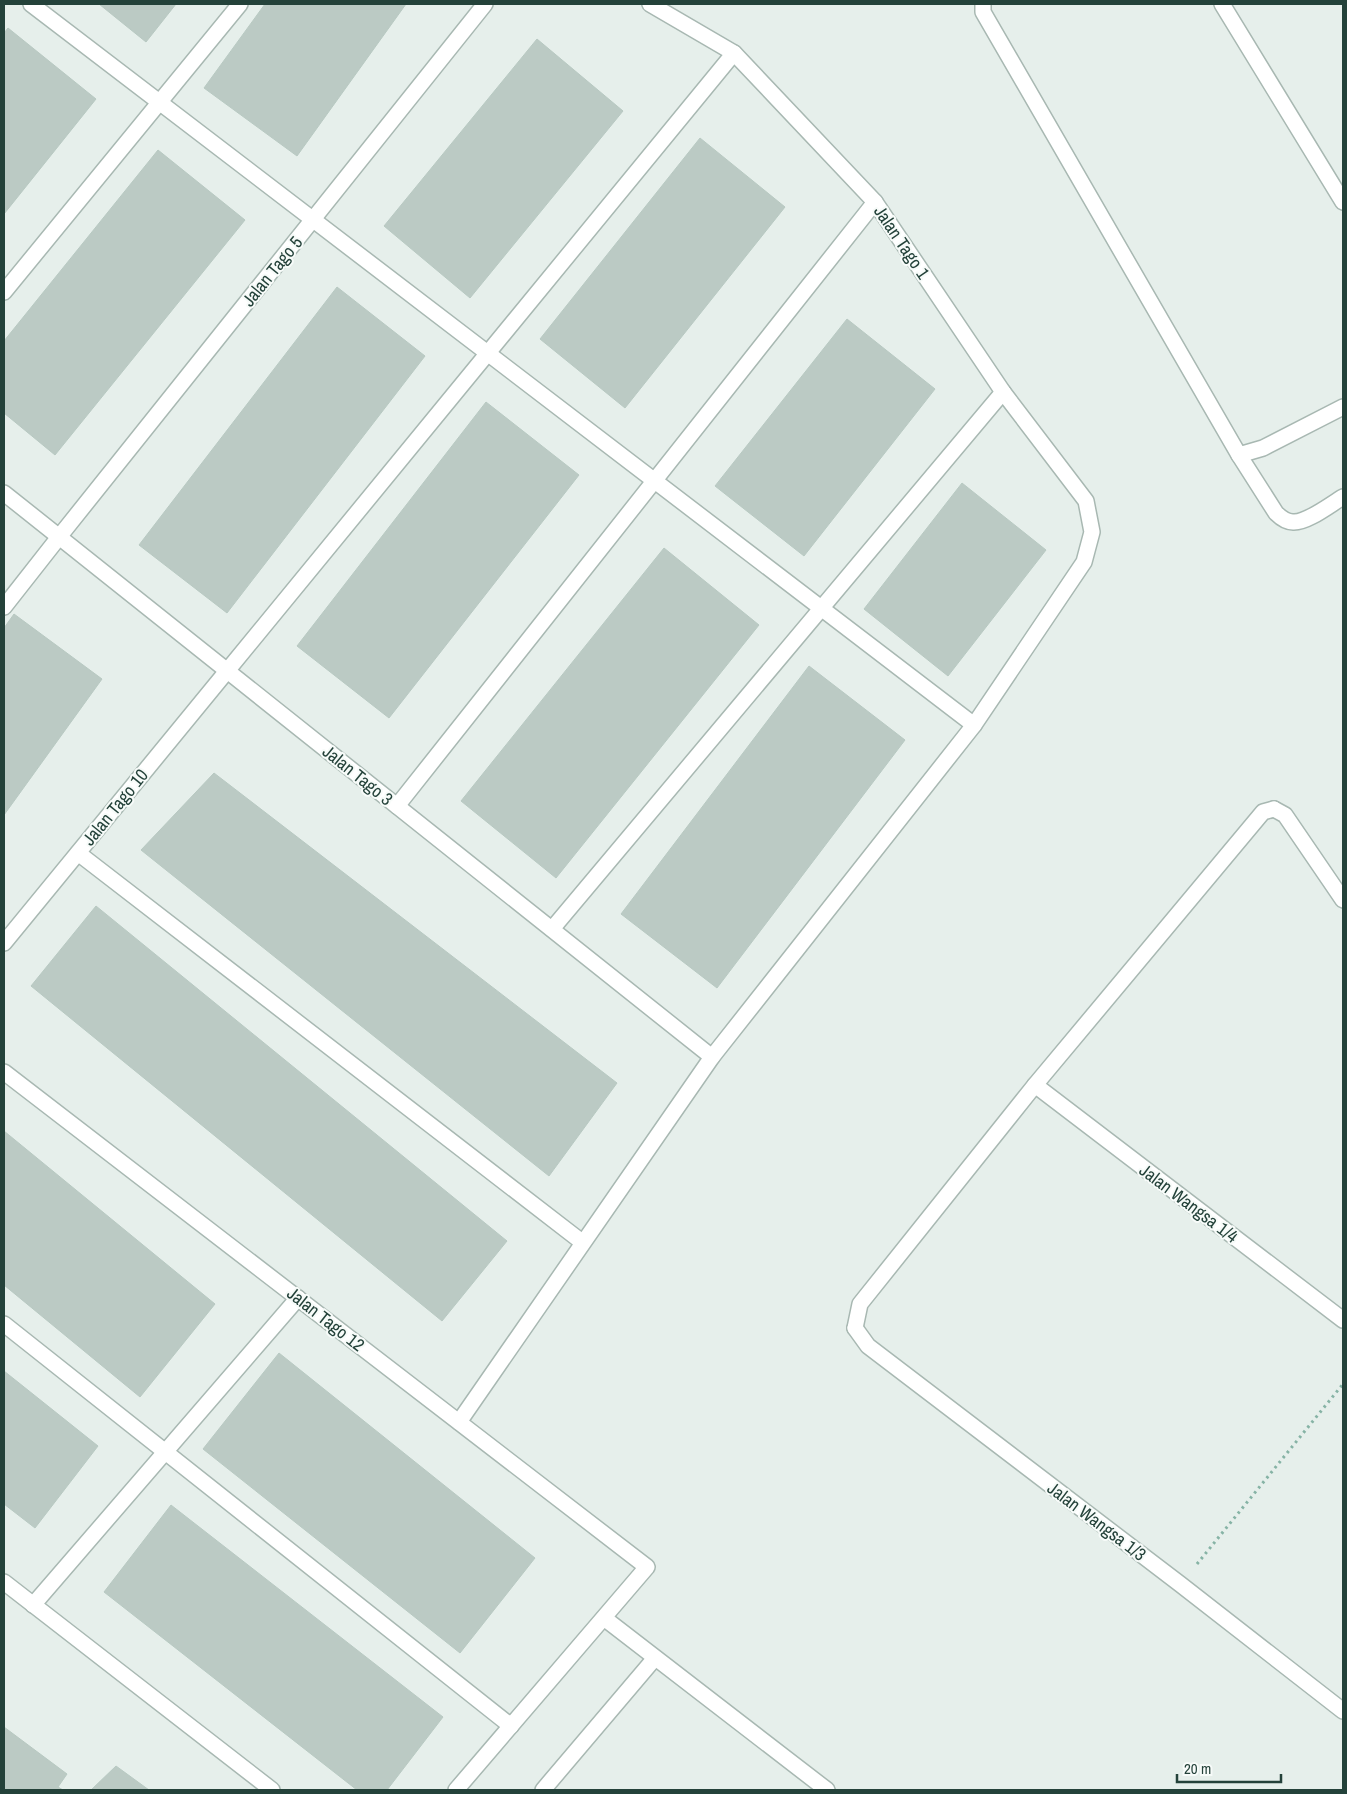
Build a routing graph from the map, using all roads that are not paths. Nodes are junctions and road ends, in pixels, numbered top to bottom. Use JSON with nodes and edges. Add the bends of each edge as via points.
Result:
{"nodes":[{"id":1,"x":30,"y":4,"type":"edge"},
{"id":2,"x":240,"y":4,"type":"edge"},
{"id":3,"x":485,"y":4,"type":"edge"},
{"id":4,"x":650,"y":4,"type":"edge"},
{"id":5,"x":982,"y":4,"type":"edge"},
{"id":6,"x":1222,"y":4,"type":"edge"},
{"id":7,"x":734,"y":53,"type":"junction"},
{"id":8,"x":159,"y":102,"type":"junction"},
{"id":9,"x":875,"y":202,"type":"junction"},
{"id":10,"x":1343,"y":202,"type":"edge"},
{"id":11,"x":313,"y":220,"type":"junction"},
{"id":12,"x":4,"y":292,"type":"edge"},
{"id":13,"x":488,"y":353,"type":"junction"},
{"id":14,"x":1003,"y":392,"type":"junction"},
{"id":15,"x":1343,"y":407,"type":"edge"},
{"id":16,"x":1239,"y":455,"type":"junction"},
{"id":17,"x":654,"y":481,"type":"junction"},
{"id":18,"x":4,"y":493,"type":"edge"},
{"id":19,"x":1343,"y":497,"type":"edge"},
{"id":20,"x":59,"y":537,"type":"junction"},
{"id":21,"x":4,"y":607,"type":"edge"},
{"id":22,"x":821,"y":608,"type":"junction"},
{"id":23,"x":227,"y":671,"type":"junction"},
{"id":24,"x":974,"y":725,"type":"junction"},
{"id":25,"x":396,"y":806,"type":"junction"},
{"id":26,"x":78,"y":853,"type":"junction"},
{"id":27,"x":1343,"y":900,"type":"edge"},
{"id":28,"x":552,"y":929,"type":"junction"},
{"id":29,"x":4,"y":944,"type":"edge"},
{"id":30,"x":712,"y":1057,"type":"junction"},
{"id":31,"x":4,"y":1072,"type":"edge"},
{"id":32,"x":1035,"y":1085,"type":"junction"},
{"id":33,"x":582,"y":1242,"type":"junction"},
{"id":34,"x":298,"y":1298,"type":"junction"},
{"id":35,"x":1343,"y":1320,"type":"edge"},
{"id":36,"x":4,"y":1324,"type":"edge"},
{"id":37,"x":459,"y":1422,"type":"junction"},
{"id":38,"x":165,"y":1452,"type":"junction"},
{"id":39,"x":4,"y":1582,"type":"edge"},
{"id":40,"x":33,"y":1605,"type":"junction"},
{"id":41,"x":604,"y":1618,"type":"junction"},
{"id":42,"x":655,"y":1658,"type":"junction"},
{"id":43,"x":1343,"y":1711,"type":"edge"},
{"id":44,"x":511,"y":1726,"type":"junction"},
{"id":45,"x":272,"y":1790,"type":"edge"},
{"id":46,"x":456,"y":1790,"type":"edge"},
{"id":47,"x":543,"y":1790,"type":"edge"},
{"id":48,"x":827,"y":1790,"type":"edge"}],
"edges":[{"from":1,"to":8,"type":"street"},
{"from":2,"to":8,"type":"street"},
{"from":3,"to":11,"type":"street","name":"Jalan Tago 5"},
{"from":4,"to":7,"type":"street","name":"Jalan Tago 1"},
{"from":5,"to":16,"type":"street"},
{"from":6,"to":10,"type":"street"},
{"from":7,"to":9,"type":"street","name":"Jalan Tago 1"},
{"from":7,"to":13,"type":"street","name":"Jalan Tago 10"},
{"from":8,"to":11,"type":"street"},
{"from":8,"to":12,"type":"street"},
{"from":9,"to":14,"type":"street","name":"Jalan Tago 1"},
{"from":9,"to":17,"type":"street"},
{"from":11,"to":13,"type":"street"},
{"from":11,"to":20,"type":"street","name":"Jalan Tago 5"},
{"from":13,"to":17,"type":"street"},
{"from":13,"to":23,"type":"street","name":"Jalan Tago 10"},
{"from":14,"to":22,"type":"street"},
{"from":14,"to":24,"type":"street","name":"Jalan Tago 1","via":[[1086,501],[1092,532],[1084,562]]},
{"from":15,"to":16,"type":"street","via":[[1263,448]]},
{"from":16,"to":19,"type":"street","via":[[1276,513],[1284,520],[1294,523],[1304,520]]},
{"from":17,"to":22,"type":"street"},
{"from":17,"to":25,"type":"street"},
{"from":18,"to":20,"type":"street","name":"Jalan Tago 3"},
{"from":20,"to":21,"type":"street","name":"Jalan Tago 5"},
{"from":20,"to":23,"type":"street","name":"Jalan Tago 3"},
{"from":22,"to":24,"type":"street"},
{"from":22,"to":28,"type":"street"},
{"from":23,"to":25,"type":"street","name":"Jalan Tago 3"},
{"from":23,"to":26,"type":"street","name":"Jalan Tago 10"},
{"from":24,"to":30,"type":"street"},
{"from":25,"to":28,"type":"street","name":"Jalan Tago 3"},
{"from":26,"to":29,"type":"street","name":"Jalan Tago 10"},
{"from":26,"to":33,"type":"street"},
{"from":27,"to":32,"type":"street","via":[[1285,815],[1274,809],[1263,812]]},
{"from":28,"to":30,"type":"street","name":"Jalan Tago 3"},
{"from":30,"to":33,"type":"street"},
{"from":31,"to":34,"type":"street","name":"Jalan Tago 12"},
{"from":32,"to":35,"type":"street","name":"Jalan Wangsa 1/4"},
{"from":32,"to":43,"type":"street","name":"Jalan Wangsa 1/3","via":[[860,1304],[855,1328],[868,1346]]},
{"from":33,"to":37,"type":"street"},
{"from":34,"to":37,"type":"street","name":"Jalan Tago 12"},
{"from":34,"to":38,"type":"street"},
{"from":36,"to":38,"type":"street"},
{"from":37,"to":41,"type":"street","name":"Jalan Tago 12","via":[[648,1567]]},
{"from":38,"to":40,"type":"street"},
{"from":38,"to":44,"type":"street"},
{"from":39,"to":40,"type":"street"},
{"from":40,"to":45,"type":"street"},
{"from":41,"to":42,"type":"street"},
{"from":41,"to":44,"type":"street"},
{"from":42,"to":47,"type":"street"},
{"from":42,"to":48,"type":"street"},
{"from":44,"to":46,"type":"street"}]}
